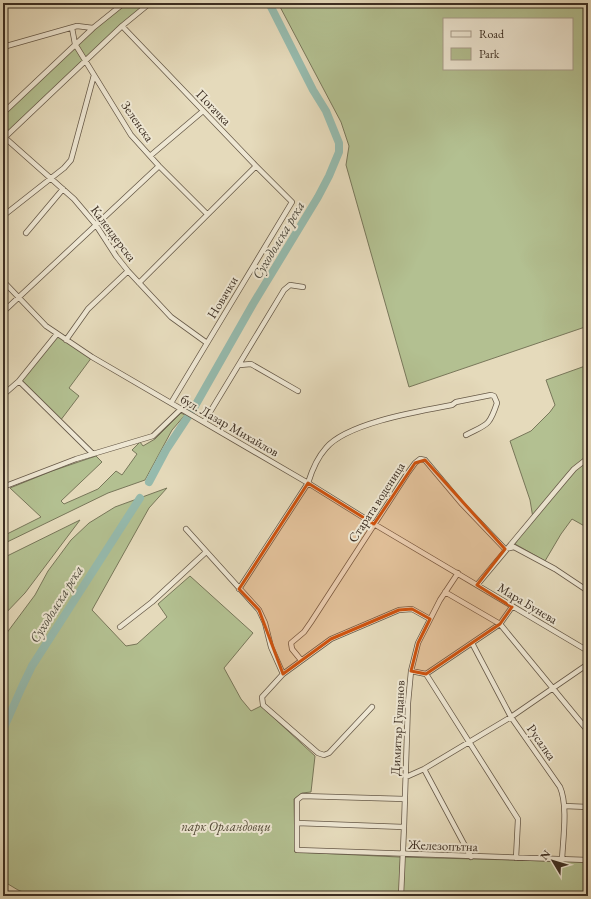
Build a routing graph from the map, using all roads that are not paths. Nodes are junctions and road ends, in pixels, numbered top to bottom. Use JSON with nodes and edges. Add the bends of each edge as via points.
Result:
{"nodes":[{"id":1,"x":124,"y":3,"type":"edge"},
{"id":2,"x":150,"y":3,"type":"edge"},
{"id":3,"x":122,"y":26,"type":"junction"},
{"id":4,"x":72,"y":28,"type":"junction"},
{"id":5,"x":93,"y":28,"type":"junction"},
{"id":6,"x":75,"y":44,"type":"junction"},
{"id":7,"x":3,"y":47,"type":"edge"},
{"id":8,"x":86,"y":61,"type":"junction"},
{"id":9,"x":94,"y":75,"type":"junction"},
{"id":10,"x":203,"y":111,"type":"junction"},
{"id":11,"x":3,"y":113,"type":"edge"},
{"id":12,"x":3,"y":138,"type":"edge"},
{"id":13,"x":150,"y":156,"type":"junction"},
{"id":14,"x":159,"y":166,"type":"junction"},
{"id":15,"x":256,"y":166,"type":"junction"},
{"id":16,"x":50,"y":179,"type":"junction"},
{"id":17,"x":63,"y":189,"type":"junction"},
{"id":18,"x":292,"y":202,"type":"joint"},
{"id":19,"x":207,"y":214,"type":"junction"},
{"id":20,"x":3,"y":216,"type":"edge"},
{"id":21,"x":96,"y":225,"type":"junction"},
{"id":22,"x":26,"y":233,"type":"dead end"},
{"id":23,"x":128,"y":271,"type":"junction"},
{"id":24,"x":3,"y":282,"type":"edge"},
{"id":25,"x":139,"y":282,"type":"junction"},
{"id":26,"x":303,"y":287,"type":"dead end"},
{"id":27,"x":19,"y":297,"type":"junction"},
{"id":28,"x":3,"y":312,"type":"edge"},
{"id":29,"x":58,"y":334,"type":"junction"},
{"id":30,"x":66,"y":340,"type":"junction"},
{"id":31,"x":207,"y":343,"type":"junction"},
{"id":32,"x":240,"y":365,"type":"junction"},
{"id":33,"x":19,"y":381,"type":"junction"},
{"id":34,"x":298,"y":391,"type":"dead end"},
{"id":35,"x":3,"y":395,"type":"edge"},
{"id":36,"x":171,"y":403,"type":"junction"},
{"id":37,"x":182,"y":409,"type":"junction"},
{"id":38,"x":204,"y":422,"type":"junction"},
{"id":39,"x":466,"y":435,"type":"dead end"},
{"id":40,"x":93,"y":454,"type":"junction"},
{"id":41,"x":588,"y":458,"type":"edge"},
{"id":42,"x":308,"y":483,"type":"junction"},
{"id":43,"x":4,"y":486,"type":"edge"},
{"id":44,"x":374,"y":524,"type":"junction"},
{"id":45,"x":186,"y":529,"type":"dead end"},
{"id":46,"x":505,"y":550,"type":"junction"},
{"id":47,"x":206,"y":552,"type":"junction"},
{"id":48,"x":458,"y":573,"type":"junction"},
{"id":49,"x":477,"y":585,"type":"junction"},
{"id":50,"x":239,"y":589,"type":"junction"},
{"id":51,"x":588,"y":591,"type":"edge"},
{"id":52,"x":445,"y":592,"type":"junction"},
{"id":53,"x":512,"y":607,"type":"junction"},
{"id":54,"x":430,"y":619,"type":"junction"},
{"id":55,"x":500,"y":624,"type":"junction"},
{"id":56,"x":120,"y":627,"type":"dead end"},
{"id":57,"x":472,"y":643,"type":"junction"},
{"id":58,"x":588,"y":651,"type":"edge"},
{"id":59,"x":301,"y":660,"type":"junction"},
{"id":60,"x":588,"y":664,"type":"edge"},
{"id":61,"x":411,"y":671,"type":"junction"},
{"id":62,"x":283,"y":674,"type":"junction"},
{"id":63,"x":426,"y":674,"type":"junction"},
{"id":64,"x":553,"y":688,"type":"junction"},
{"id":65,"x":372,"y":707,"type":"dead end"},
{"id":66,"x":511,"y":717,"type":"junction"},
{"id":67,"x":588,"y":731,"type":"edge"},
{"id":68,"x":469,"y":742,"type":"junction"},
{"id":69,"x":424,"y":769,"type":"junction"},
{"id":70,"x":406,"y":778,"type":"junction"},
{"id":71,"x":405,"y":799,"type":"junction"},
{"id":72,"x":564,"y":806,"type":"junction"},
{"id":73,"x":588,"y":807,"type":"edge"},
{"id":74,"x":297,"y":823,"type":"junction"},
{"id":75,"x":404,"y":827,"type":"junction"},
{"id":76,"x":403,"y":855,"type":"junction"},
{"id":77,"x":471,"y":857,"type":"junction"},
{"id":78,"x":516,"y":858,"type":"junction"},
{"id":79,"x":562,"y":860,"type":"junction"},
{"id":80,"x":588,"y":860,"type":"edge"},
{"id":81,"x":401,"y":896,"type":"edge"}],
"edges":[{"from":1,"to":5,"type":"street"},
{"from":2,"to":3,"type":"street"},
{"from":3,"to":8,"type":"street"},
{"from":3,"to":10,"type":"street","name":"Погачка"},
{"from":4,"to":5,"type":"street"},
{"from":4,"to":6,"type":"street","name":"Зеленска"},
{"from":4,"to":7,"type":"street"},
{"from":5,"to":6,"type":"street"},
{"from":6,"to":8,"type":"street","name":"Зеленска"},
{"from":6,"to":11,"type":"street"},
{"from":8,"to":9,"type":"street","name":"Зеленска"},
{"from":8,"to":12,"type":"street"},
{"from":9,"to":13,"type":"street","name":"Зеленска","via":[[131,135]]},
{"from":9,"to":16,"type":"street","via":[[71,160]]},
{"from":10,"to":13,"type":"street"},
{"from":10,"to":15,"type":"street","name":"Погачка"},
{"from":12,"to":16,"type":"street","name":"Календерска"},
{"from":13,"to":14,"type":"street","name":"Зеленска"},
{"from":14,"to":19,"type":"street","name":"Зеленска"},
{"from":14,"to":21,"type":"street"},
{"from":15,"to":18,"type":"street","name":"Погачка"},
{"from":15,"to":19,"type":"street"},
{"from":16,"to":17,"type":"street","name":"Календерска"},
{"from":16,"to":20,"type":"street"},
{"from":17,"to":21,"type":"street","name":"Календерска"},
{"from":17,"to":22,"type":"street"},
{"from":18,"to":31,"type":"street","name":"Новачки"},
{"from":19,"to":25,"type":"street"},
{"from":21,"to":23,"type":"street","name":"Календерска"},
{"from":21,"to":27,"type":"street"},
{"from":23,"to":25,"type":"street","name":"Календерска"},
{"from":23,"to":30,"type":"street","via":[[88,308]]},
{"from":24,"to":27,"type":"street","name":"бул. Лазар Михайлов"},
{"from":25,"to":31,"type":"street","name":"Календерска","via":[[171,317]]},
{"from":26,"to":32,"type":"street","via":[[290,285],[284,290]]},
{"from":27,"to":28,"type":"street"},
{"from":27,"to":29,"type":"street","name":"бул. Лазар Михайлов","via":[[46,326]]},
{"from":29,"to":30,"type":"street","name":"бул. Лазар Михайлов"},
{"from":29,"to":33,"type":"street"},
{"from":30,"to":36,"type":"street","name":"бул. Лазар Михайлов"},
{"from":31,"to":36,"type":"street","name":"Новачки"},
{"from":32,"to":34,"type":"street","via":[[251,364]]},
{"from":32,"to":38,"type":"street"},
{"from":33,"to":35,"type":"street"},
{"from":33,"to":40,"type":"street"},
{"from":36,"to":37,"type":"street","name":"бул. Лазар Михайлов"},
{"from":37,"to":38,"type":"street","name":"бул. Лазар Михайлов"},
{"from":37,"to":40,"type":"street","via":[[153,436]]},
{"from":38,"to":42,"type":"street","name":"бул. Лазар Михайлов"},
{"from":39,"to":42,"type":"street","via":[[487,424],[497,403],[494,396],[456,402],[378,421],[351,431],[335,439],[325,448],[314,466]]},
{"from":40,"to":43,"type":"street"},
{"from":41,"to":46,"type":"street","via":[[574,469]]},
{"from":42,"to":44,"type":"street","name":"бул. Лазар Михайлов"},
{"from":42,"to":50,"type":"street"},
{"from":44,"to":46,"type":"street","name":"Старата воденица","via":[[420,459],[425,460]]},
{"from":44,"to":48,"type":"street","name":"бул. Лазар Михайлов"},
{"from":44,"to":59,"type":"street","name":"Старата воденица","via":[[311,622],[291,643],[292,649]]},
{"from":45,"to":47,"type":"street"},
{"from":46,"to":49,"type":"street"},
{"from":46,"to":51,"type":"street","via":[[514,547],[555,569]]},
{"from":47,"to":50,"type":"street"},
{"from":47,"to":56,"type":"street","via":[[152,602]]},
{"from":48,"to":49,"type":"street","name":"Мара Бунева"},
{"from":48,"to":52,"type":"street","name":"Димитър Гущанов"},
{"from":49,"to":53,"type":"street","name":"Мара Бунева"},
{"from":50,"to":62,"type":"street","via":[[258,610],[265,623],[271,647]]},
{"from":52,"to":54,"type":"street","name":"Димитър Гущанов"},
{"from":52,"to":55,"type":"street"},
{"from":53,"to":55,"type":"street"},
{"from":53,"to":58,"type":"street","name":"Мара Бунева"},
{"from":54,"to":59,"type":"street","via":[[412,609],[399,610],[331,639]]},
{"from":54,"to":61,"type":"street","name":"Димитър Гущанов","via":[[418,643]]},
{"from":55,"to":57,"type":"street"},
{"from":55,"to":64,"type":"street"},
{"from":57,"to":63,"type":"street"},
{"from":57,"to":66,"type":"street","name":"Русалка"},
{"from":59,"to":62,"type":"street"},
{"from":60,"to":64,"type":"street"},
{"from":61,"to":63,"type":"street"},
{"from":61,"to":70,"type":"street","name":"Димитър Гущанов"},
{"from":62,"to":65,"type":"street","via":[[262,697],[263,705],[318,753],[329,753]]},
{"from":63,"to":68,"type":"street"},
{"from":64,"to":66,"type":"street"},
{"from":64,"to":67,"type":"street"},
{"from":66,"to":68,"type":"street"},
{"from":66,"to":72,"type":"street","name":"Русалка","via":[[560,787],[564,795]]},
{"from":68,"to":69,"type":"street"},
{"from":68,"to":78,"type":"street","via":[[518,819]]},
{"from":69,"to":70,"type":"street"},
{"from":69,"to":77,"type":"street"},
{"from":70,"to":71,"type":"street","name":"Димитър Гущанов"},
{"from":71,"to":74,"type":"street","via":[[302,796],[297,800]]},
{"from":71,"to":75,"type":"street","name":"Димитър Гущанов"},
{"from":72,"to":73,"type":"street"},
{"from":72,"to":79,"type":"street","name":"Русалка"},
{"from":74,"to":75,"type":"street"},
{"from":74,"to":76,"type":"street","name":"Железопътна","via":[[297,850]]},
{"from":75,"to":76,"type":"street","name":"Димитър Гущанов"},
{"from":76,"to":77,"type":"street","name":"Железопътна"},
{"from":76,"to":81,"type":"street","name":"Димитър Гущанов"},
{"from":77,"to":78,"type":"street","name":"Железопътна"},
{"from":78,"to":79,"type":"street","name":"Железопътна"},
{"from":79,"to":80,"type":"street","name":"Железопътна"}]}
